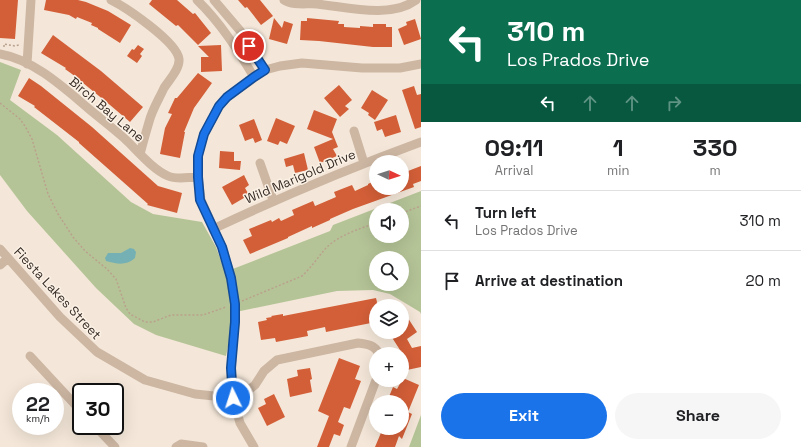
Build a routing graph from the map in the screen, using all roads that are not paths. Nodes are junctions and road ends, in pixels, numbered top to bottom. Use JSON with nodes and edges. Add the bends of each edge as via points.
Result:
{"nodes":[{"id":1,"x":31,"y":0,"type":"edge"},
{"id":2,"x":111,"y":0,"type":"edge"},
{"id":3,"x":197,"y":0,"type":"edge"},
{"id":4,"x":214,"y":0,"type":"edge"},
{"id":5,"x":416,"y":0,"type":"edge"},
{"id":6,"x":287,"y":2,"type":"edge"},
{"id":7,"x":0,"y":54,"type":"edge"},
{"id":8,"x":27,"y":64,"type":"junction"},
{"id":9,"x":421,"y":64,"type":"edge"},
{"id":10,"x":265,"y":70,"type":"junction"},
{"id":11,"x":254,"y":77,"type":"junction"},
{"id":12,"x":354,"y":131,"type":"dead end"},
{"id":13,"x":421,"y":142,"type":"edge"},
{"id":14,"x":140,"y":154,"type":"junction"},
{"id":15,"x":260,"y":163,"type":"dead end"},
{"id":16,"x":364,"y":163,"type":"junction"},
{"id":17,"x":198,"y":177,"type":"junction"},
{"id":18,"x":273,"y":200,"type":"junction"},
{"id":19,"x":213,"y":229,"type":"junction"},
{"id":20,"x":0,"y":249,"type":"edge"},
{"id":21,"x":8,"y":258,"type":"junction"},
{"id":22,"x":0,"y":265,"type":"edge"},
{"id":23,"x":373,"y":347,"type":"edge"},
{"id":24,"x":30,"y":356,"type":"dead end"},
{"id":25,"x":373,"y":387,"type":"edge"},
{"id":26,"x":233,"y":398,"type":"junction"},
{"id":27,"x":72,"y":401,"type":"edge"},
{"id":28,"x":104,"y":435,"type":"edge"},
{"id":29,"x":115,"y":447,"type":"edge"},
{"id":30,"x":176,"y":447,"type":"edge"},
{"id":31,"x":203,"y":447,"type":"edge"},
{"id":32,"x":254,"y":447,"type":"edge"},
{"id":33,"x":351,"y":447,"type":"edge"}],
"edges":[{"from":1,"to":8,"type":"street"},
{"from":2,"to":14,"type":"street","via":[[146,22],[173,47],[180,60],[149,120]]},
{"from":3,"to":11,"type":"street","via":[[211,14]]},
{"from":4,"to":10,"type":"street","via":[[242,33]]},
{"from":5,"to":6,"type":"street","via":[[391,9],[358,10]]},
{"from":7,"to":8,"type":"street","name":"Birch Bay Lane","via":[[15,57]]},
{"from":8,"to":14,"type":"street","name":"Birch Bay Lane","via":[[72,94]]},
{"from":9,"to":10,"type":"street","via":[[400,68],[362,68],[302,63]]},
{"from":10,"to":11,"type":"street"},
{"from":11,"to":17,"type":"street","via":[[219,106],[204,134],[198,156]]},
{"from":12,"to":16,"type":"street"},
{"from":13,"to":16,"type":"street","name":"Wild Marigold Drive"},
{"from":14,"to":17,"type":"street","name":"Birch Bay Lane","via":[[168,176]]},
{"from":15,"to":18,"type":"street"},
{"from":16,"to":18,"type":"street","name":"Wild Marigold Drive"},
{"from":17,"to":19,"type":"street","via":[[200,200]]},
{"from":18,"to":19,"type":"street","name":"Wild Marigold Drive"},
{"from":19,"to":26,"type":"street","via":[[222,247],[235,304],[231,368]]},
{"from":20,"to":21,"type":"street","name":"Fiesta Lakes Street"},
{"from":21,"to":22,"type":"street"},
{"from":21,"to":26,"type":"street","name":"Fiesta Lakes Street","via":[[60,317],[96,352],[145,380],[195,394]]},
{"from":23,"to":26,"type":"street","via":[[358,343],[277,360],[264,371],[255,385]]},
{"from":24,"to":27,"type":"street"},
{"from":25,"to":33,"type":"street"},
{"from":26,"to":32,"type":"street","via":[[240,423]]},
{"from":28,"to":29,"type":"street"},
{"from":30,"to":31,"type":"street","via":[[181,444]]}]}
